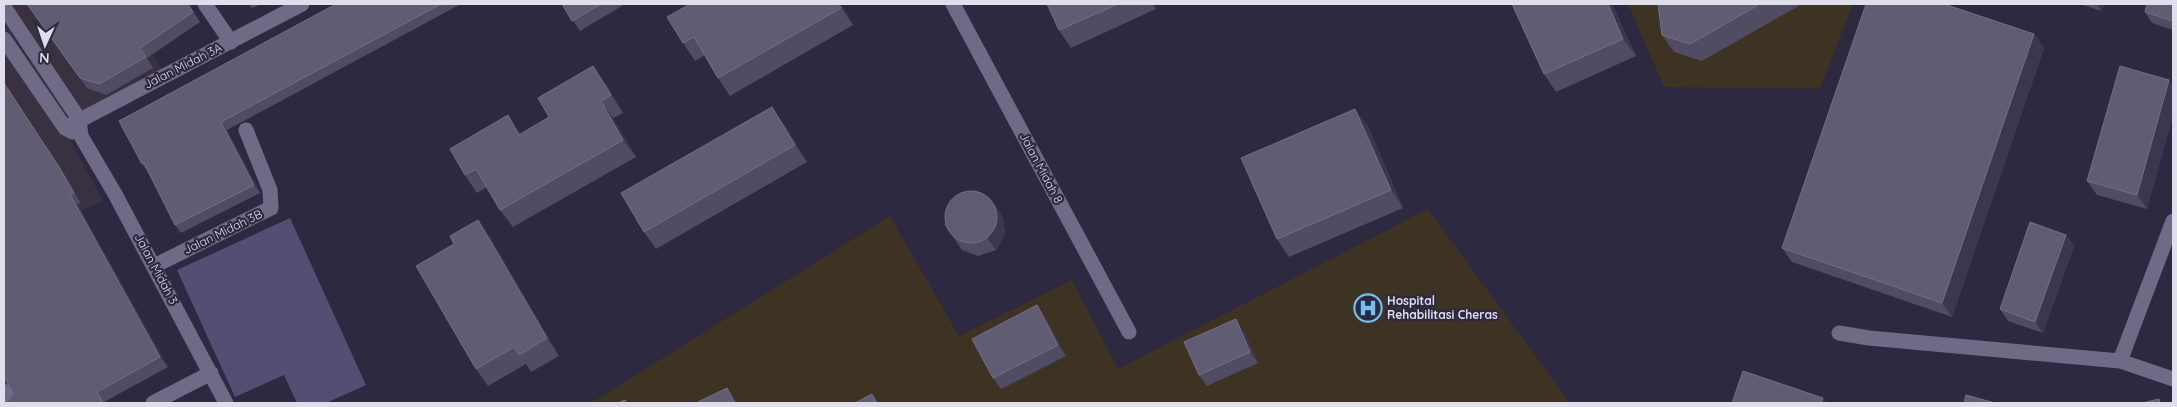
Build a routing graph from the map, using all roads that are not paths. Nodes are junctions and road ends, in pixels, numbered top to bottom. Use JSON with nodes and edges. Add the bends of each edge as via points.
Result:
{"nodes":[{"id":1,"x":205,"y":4,"type":"edge"},
{"id":2,"x":302,"y":4,"type":"edge"},
{"id":3,"x":954,"y":4,"type":"edge"},
{"id":4,"x":4,"y":8,"type":"edge"},
{"id":5,"x":4,"y":39,"type":"edge"},
{"id":6,"x":230,"y":42,"type":"junction"},
{"id":7,"x":79,"y":119,"type":"junction"},
{"id":8,"x":65,"y":128,"type":"junction"},
{"id":9,"x":246,"y":130,"type":"dead end"},
{"id":10,"x":81,"y":136,"type":"junction"},
{"id":11,"x":2173,"y":221,"type":"edge"},
{"id":12,"x":154,"y":266,"type":"junction"},
{"id":13,"x":1129,"y":332,"type":"dead end"},
{"id":14,"x":1840,"y":334,"type":"dead end"},
{"id":15,"x":2120,"y":361,"type":"junction"},
{"id":16,"x":211,"y":374,"type":"junction"},
{"id":17,"x":2173,"y":379,"type":"edge"},
{"id":18,"x":4,"y":391,"type":"edge"},
{"id":19,"x":11,"y":403,"type":"edge"},
{"id":20,"x":153,"y":403,"type":"edge"},
{"id":21,"x":226,"y":403,"type":"edge"}],
"edges":[{"from":1,"to":6,"type":"street"},
{"from":2,"to":6,"type":"street","name":"Jalan Midah 3A"},
{"from":3,"to":13,"type":"street","name":"Jalan Midah 8"},
{"from":4,"to":7,"type":"street","name":"Jalan Midah 3"},
{"from":5,"to":8,"type":"street"},
{"from":6,"to":7,"type":"street","name":"Jalan Midah 3A"},
{"from":7,"to":8,"type":"street","name":"Jalan Midah 3A"},
{"from":7,"to":10,"type":"street","name":"Jalan Midah 3"},
{"from":8,"to":10,"type":"street"},
{"from":9,"to":12,"type":"street","name":"Jalan Midah 3B","via":[[270,190],[271,208]]},
{"from":10,"to":12,"type":"street","name":"Jalan Midah 3"},
{"from":11,"to":15,"type":"street"},
{"from":12,"to":16,"type":"street","name":"Jalan Midah 3"},
{"from":14,"to":15,"type":"street"},
{"from":15,"to":17,"type":"street"},
{"from":16,"to":20,"type":"street"},
{"from":16,"to":21,"type":"street","name":"Jalan Midah 3"},
{"from":18,"to":19,"type":"street"}]}
